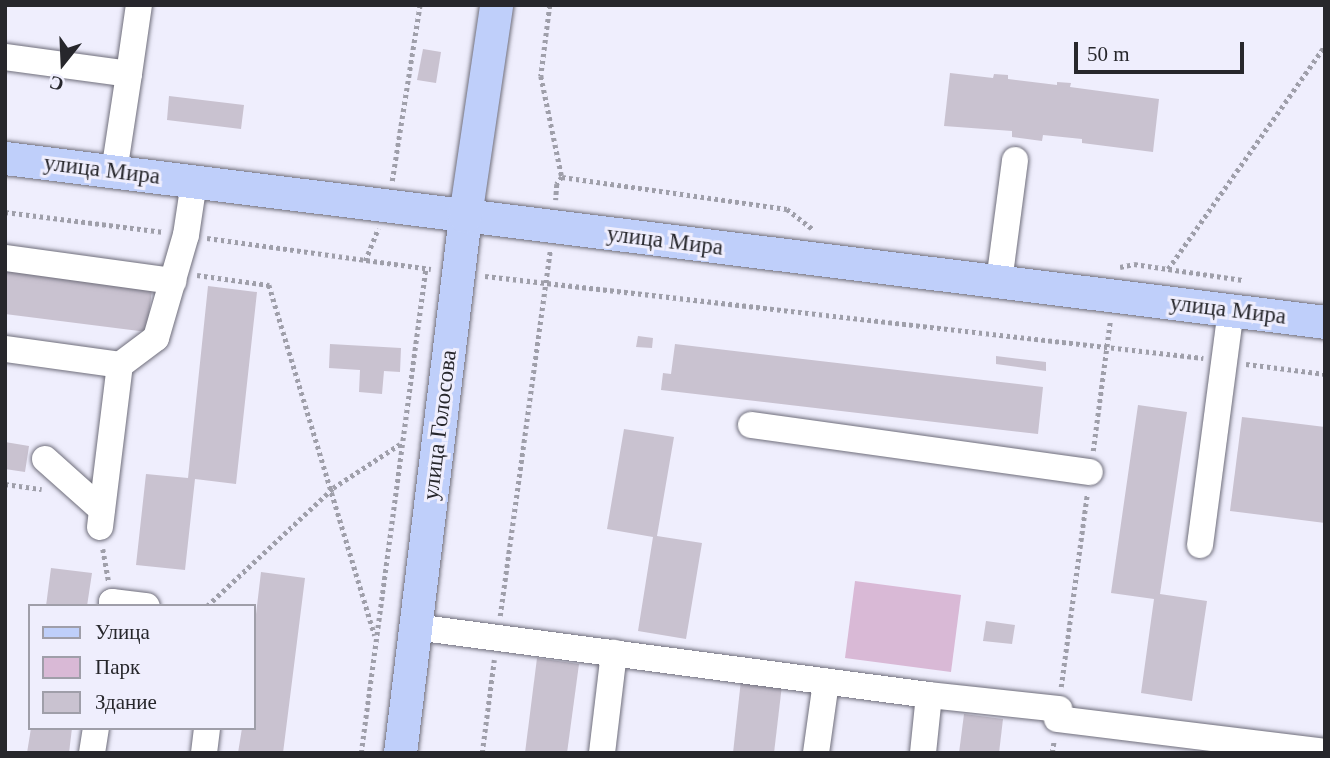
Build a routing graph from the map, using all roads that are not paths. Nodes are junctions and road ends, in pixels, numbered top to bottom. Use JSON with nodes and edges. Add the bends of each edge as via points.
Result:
{"nodes":[{"id":1,"x":139,"y":5,"type":"edge"},
{"id":2,"x":484,"y":5,"type":"edge"},
{"id":3,"x":496,"y":5,"type":"edge"},
{"id":4,"x":5,"y":57,"type":"edge"},
{"id":5,"x":129,"y":74,"type":"junction"},
{"id":6,"x":483,"y":97,"type":"junction"},
{"id":7,"x":5,"y":158,"type":"edge"},
{"id":8,"x":1015,"y":160,"type":"dead end"},
{"id":9,"x":114,"y":172,"type":"junction"},
{"id":10,"x":194,"y":182,"type":"junction"},
{"id":11,"x":465,"y":216,"type":"junction"},
{"id":12,"x":5,"y":258,"type":"edge"},
{"id":13,"x":174,"y":277,"type":"junction"},
{"id":14,"x":999,"y":282,"type":"junction"},
{"id":15,"x":1231,"y":310,"type":"junction"},
{"id":16,"x":1325,"y":322,"type":"edge"},
{"id":17,"x":5,"y":349,"type":"edge"},
{"id":18,"x":120,"y":365,"type":"junction"},
{"id":19,"x":751,"y":425,"type":"dead end"},
{"id":20,"x":45,"y":459,"type":"dead end"},
{"id":21,"x":1090,"y":472,"type":"road end"},
{"id":22,"x":1200,"y":545,"type":"dead end"},
{"id":23,"x":415,"y":628,"type":"junction"},
{"id":24,"x":614,"y":653,"type":"junction"},
{"id":25,"x":825,"y":682,"type":"junction"},
{"id":26,"x":929,"y":695,"type":"junction"},
{"id":27,"x":96,"y":730,"type":"edge"},
{"id":28,"x":207,"y":730,"type":"edge"},
{"id":29,"x":1325,"y":735,"type":"edge"},
{"id":30,"x":1324,"y":752,"type":"edge"},
{"id":31,"x":92,"y":753,"type":"edge"},
{"id":32,"x":204,"y":753,"type":"edge"},
{"id":33,"x":400,"y":753,"type":"edge"},
{"id":34,"x":602,"y":753,"type":"edge"},
{"id":35,"x":816,"y":753,"type":"edge"},
{"id":36,"x":923,"y":753,"type":"edge"}],
"edges":[{"from":1,"to":5,"type":"lane"},
{"from":2,"to":6,"type":"main road","name":"улица Голосова"},
{"from":3,"to":6,"type":"main road","name":"улица Голосова"},
{"from":4,"to":5,"type":"lane"},
{"from":5,"to":9,"type":"lane"},
{"from":6,"to":11,"type":"main road","name":"улица Голосова"},
{"from":7,"to":9,"type":"main road","name":"улица Мира"},
{"from":8,"to":14,"type":"lane"},
{"from":9,"to":10,"type":"main road","name":"улица Мира"},
{"from":10,"to":11,"type":"main road","name":"улица Мира"},
{"from":10,"to":13,"type":"lane"},
{"from":11,"to":14,"type":"main road","name":"улица Мира"},
{"from":11,"to":23,"type":"main road","name":"улица Голосова"},
{"from":12,"to":13,"type":"lane"},
{"from":13,"to":18,"type":"lane","via":[[156,338]]},
{"from":14,"to":15,"type":"main road","name":"улица Мира","via":[[1111,281]]},
{"from":15,"to":16,"type":"main road","name":"улица Мира"},
{"from":15,"to":22,"type":"lane"},
{"from":17,"to":18,"type":"lane"},
{"from":18,"to":20,"type":"lane","via":[[101,519]]},
{"from":19,"to":21,"type":"lane"},
{"from":23,"to":24,"type":"lane"},
{"from":23,"to":33,"type":"main road","name":"улица Голосова"},
{"from":24,"to":25,"type":"lane"},
{"from":24,"to":34,"type":"lane"},
{"from":25,"to":26,"type":"lane"},
{"from":25,"to":35,"type":"lane"},
{"from":26,"to":30,"type":"lane"},
{"from":26,"to":36,"type":"lane"},
{"from":27,"to":31,"type":"lane"},
{"from":28,"to":32,"type":"lane"},
{"from":29,"to":30,"type":"lane"}]}
